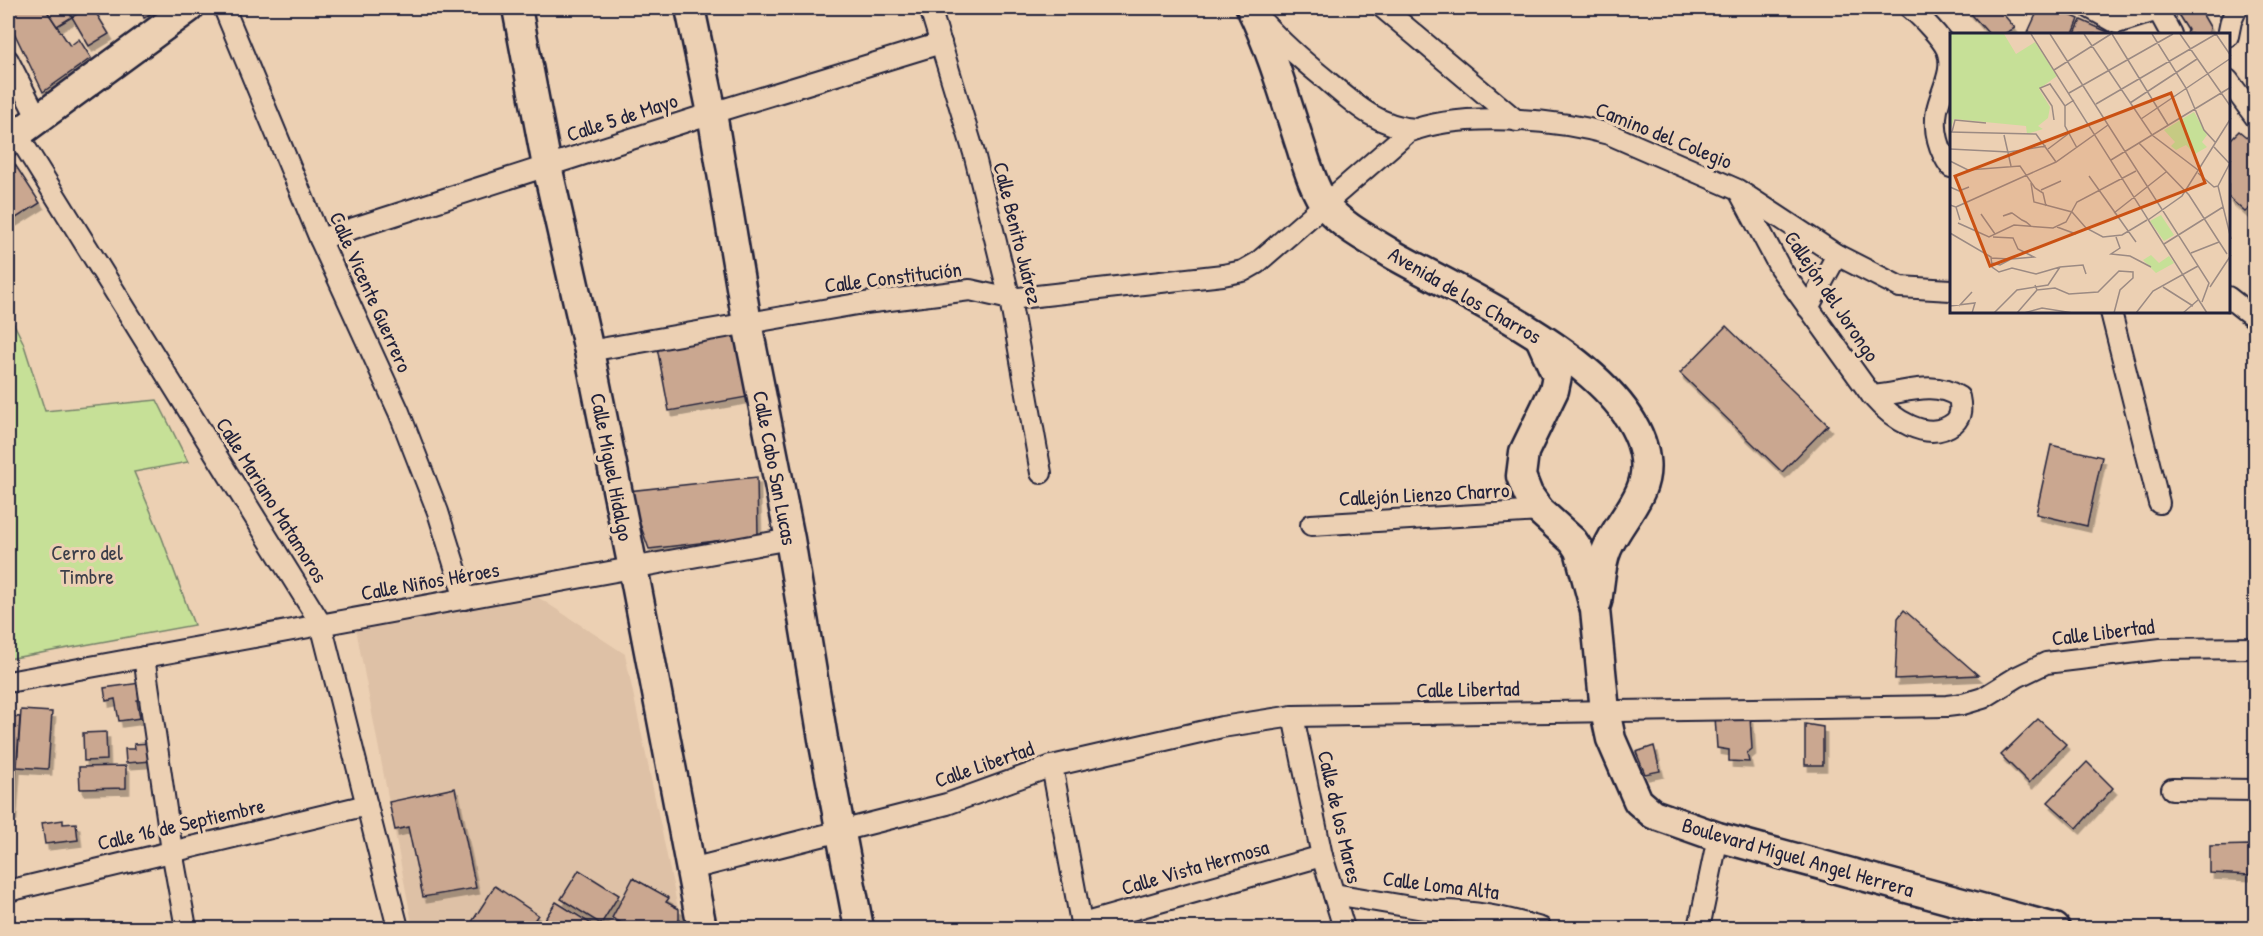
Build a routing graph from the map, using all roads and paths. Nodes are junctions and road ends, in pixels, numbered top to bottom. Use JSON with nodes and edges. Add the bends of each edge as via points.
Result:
{"nodes":[{"id":1,"x":189,"y":8,"type":"edge"},
{"id":2,"x":224,"y":8,"type":"edge"},
{"id":3,"x":516,"y":8,"type":"edge"},
{"id":4,"x":690,"y":8,"type":"edge"},
{"id":5,"x":930,"y":8,"type":"edge"},
{"id":6,"x":1251,"y":8,"type":"edge"},
{"id":7,"x":1383,"y":8,"type":"edge"},
{"id":8,"x":1910,"y":8,"type":"edge"},
{"id":9,"x":2090,"y":8,"type":"edge"},
{"id":10,"x":2170,"y":33,"type":"edge"},
{"id":11,"x":940,"y":43,"type":"junction"},
{"id":12,"x":8,"y":60,"type":"edge"},
{"id":13,"x":2230,"y":81,"type":"edge"},
{"id":14,"x":712,"y":113,"type":"junction"},
{"id":15,"x":2256,"y":118,"type":"edge"},
{"id":16,"x":1517,"y":121,"type":"junction"},
{"id":17,"x":1416,"y":129,"type":"junction"},
{"id":18,"x":21,"y":131,"type":"edge"},
{"id":19,"x":1950,"y":165,"type":"edge"},
{"id":20,"x":547,"y":166,"type":"junction"},
{"id":21,"x":1738,"y":190,"type":"junction"},
{"id":22,"x":1325,"y":206,"type":"junction"},
{"id":23,"x":320,"y":239,"type":"junction"},
{"id":24,"x":1837,"y":255,"type":"junction"},
{"id":25,"x":1950,"y":290,"type":"edge"},
{"id":26,"x":2230,"y":298,"type":"edge"},
{"id":27,"x":1010,"y":299,"type":"junction"},
{"id":28,"x":1808,"y":308,"type":"junction"},
{"id":29,"x":2112,"y":314,"type":"edge"},
{"id":30,"x":2256,"y":319,"type":"edge"},
{"id":31,"x":747,"y":323,"type":"junction"},
{"id":32,"x":1540,"y":338,"type":"junction"},
{"id":33,"x":589,"y":351,"type":"junction"},
{"id":34,"x":1872,"y":396,"type":"dead end"},
{"id":35,"x":1041,"y":473,"type":"dead end"},
{"id":36,"x":2159,"y":503,"type":"dead end"},
{"id":37,"x":1540,"y":511,"type":"junction"},
{"id":38,"x":1311,"y":525,"type":"dead end"},
{"id":39,"x":790,"y":540,"type":"junction"},
{"id":40,"x":633,"y":568,"type":"junction"},
{"id":41,"x":465,"y":599,"type":"junction"},
{"id":42,"x":1596,"y":610,"type":"junction"},
{"id":43,"x":321,"y":624,"type":"junction"},
{"id":44,"x":2256,"y":648,"type":"edge"},
{"id":45,"x":144,"y":657,"type":"junction"},
{"id":46,"x":8,"y":682,"type":"edge"},
{"id":47,"x":1605,"y":711,"type":"junction"},
{"id":48,"x":1293,"y":716,"type":"junction"},
{"id":49,"x":1052,"y":766,"type":"junction"},
{"id":50,"x":2172,"y":789,"type":"dead end"},
{"id":51,"x":2256,"y":790,"type":"edge"},
{"id":52,"x":367,"y":805,"type":"junction"},
{"id":53,"x":841,"y":832,"type":"junction"},
{"id":54,"x":1718,"y":837,"type":"junction"},
{"id":55,"x":172,"y":851,"type":"junction"},
{"id":56,"x":1322,"y":856,"type":"junction"},
{"id":57,"x":691,"y":869,"type":"junction"},
{"id":58,"x":8,"y":891,"type":"edge"},
{"id":59,"x":1334,"y":894,"type":"junction"},
{"id":60,"x":1082,"y":926,"type":"edge"},
{"id":61,"x":186,"y":928,"type":"edge"},
{"id":62,"x":398,"y":928,"type":"edge"},
{"id":63,"x":702,"y":928,"type":"edge"},
{"id":64,"x":859,"y":928,"type":"edge"},
{"id":65,"x":1344,"y":928,"type":"edge"},
{"id":66,"x":1541,"y":928,"type":"edge"},
{"id":67,"x":1699,"y":928,"type":"edge"},
{"id":68,"x":2055,"y":928,"type":"edge"}],
"edges":[{"from":1,"to":18,"type":"main road"},
{"from":2,"to":23,"type":"street","name":"Calle Vicente Guerrero"},
{"from":3,"to":20,"type":"main road","name":"Calle Miguel Hidalgo"},
{"from":4,"to":14,"type":"main road","name":"Calle Cabo San Lucas"},
{"from":5,"to":11,"type":"street","name":"Calle Benito Juárez"},
{"from":6,"to":17,"type":"street","via":[[1282,42],[1359,108],[1385,122]]},
{"from":6,"to":22,"type":"main road","name":"Avenida de los Charros"},
{"from":7,"to":16,"type":"street"},
{"from":8,"to":19,"type":"street","via":[[1947,50],[1949,66],[1937,111],[1937,145]]},
{"from":9,"to":10,"type":"street","via":[[2117,23],[2158,10]]},
{"from":11,"to":14,"type":"street","name":"Calle 5 de Mayo"},
{"from":11,"to":27,"type":"street","name":"Calle Benito Juárez","via":[[974,153]]},
{"from":12,"to":18,"type":"street","name":"Calle Mariano Matamoros"},
{"from":13,"to":15,"type":"street"},
{"from":14,"to":20,"type":"street","name":"Calle 5 de Mayo"},
{"from":14,"to":31,"type":"main road","name":"Calle Cabo San Lucas"},
{"from":16,"to":17,"type":"street","name":"Camino del Colegio","via":[[1444,123]]},
{"from":16,"to":21,"type":"street","name":"Camino del Colegio","via":[[1570,125],[1609,134]]},
{"from":17,"to":22,"type":"street","name":"Camino del Colegio","via":[[1401,137]]},
{"from":18,"to":43,"type":"street","name":"Calle Mariano Matamoros"},
{"from":20,"to":23,"type":"street","name":"Calle 5 de Mayo"},
{"from":20,"to":33,"type":"main road","name":"Calle Miguel Hidalgo"},
{"from":21,"to":24,"type":"street","name":"Camino del Colegio"},
{"from":21,"to":28,"type":"street","name":"Callejón del Jorongo","via":[[1780,268]]},
{"from":22,"to":27,"type":"street","name":"Calle Constitución","via":[[1243,271]]},
{"from":22,"to":32,"type":"main road","name":"Avenida de los Charros","via":[[1364,237],[1507,315]]},
{"from":23,"to":41,"type":"street","name":"Calle Vicente Guerrero","via":[[399,412],[438,512]]},
{"from":24,"to":25,"type":"street","name":"Camino del Colegio","via":[[1900,287]]},
{"from":24,"to":28,"type":"street"},
{"from":26,"to":30,"type":"street"},
{"from":27,"to":31,"type":"street","name":"Calle Constitución","via":[[970,290]]},
{"from":27,"to":35,"type":"street","name":"Calle Benito Juárez"},
{"from":28,"to":34,"type":"street","name":"Callejón del Jorongo"},
{"from":29,"to":36,"type":"street"},
{"from":31,"to":33,"type":"street","name":"Calle Constitución"},
{"from":31,"to":39,"type":"main road","name":"Calle Cabo San Lucas"},
{"from":32,"to":37,"type":"main road","via":[[1557,376],[1524,452],[1521,476]]},
{"from":32,"to":42,"type":"main road","name":"Avenida de los Charros","via":[[1574,359],[1610,394],[1638,432],[1645,460],[1643,485],[1605,553]]},
{"from":33,"to":40,"type":"main road","name":"Calle Miguel Hidalgo"},
{"from":37,"to":38,"type":"street","name":"Callejón Lienzo Charro"},
{"from":37,"to":42,"type":"main road","name":"Avenida de los Charros","via":[[1579,550]]},
{"from":39,"to":40,"type":"street","name":"Calle Niños Héroes"},
{"from":39,"to":53,"type":"main road","name":"Calle Cabo San Lucas"},
{"from":40,"to":41,"type":"street","name":"Calle Niños Héroes"},
{"from":40,"to":57,"type":"main road","name":"Calle Miguel Hidalgo"},
{"from":41,"to":43,"type":"street","name":"Calle Niños Héroes"},
{"from":42,"to":47,"type":"main road","name":"Avenida de los Charros"},
{"from":43,"to":45,"type":"street","name":"Calle Niños Héroes"},
{"from":43,"to":52,"type":"street","name":"Calle Mariano Matamoros"},
{"from":44,"to":47,"type":"street","name":"Calle Libertad","via":[[2161,649],[2046,663],[1983,698],[1962,704]]},
{"from":45,"to":46,"type":"street","name":"Calle Niños Héroes"},
{"from":45,"to":55,"type":"street"},
{"from":47,"to":48,"type":"street","name":"Calle Libertad"},
{"from":47,"to":54,"type":"main road","name":"Boulevard Miguel Angel Herrera","via":[[1611,740],[1638,801],[1653,814]]},
{"from":48,"to":49,"type":"street","name":"Calle Libertad","via":[[1222,727]]},
{"from":48,"to":56,"type":"street","name":"Calle de los Mares"},
{"from":49,"to":53,"type":"street","name":"Calle Libertad","via":[[947,804]]},
{"from":49,"to":60,"type":"street"},
{"from":50,"to":51,"type":"street"},
{"from":52,"to":55,"type":"street","name":"Calle 16 de Septiembre"},
{"from":52,"to":62,"type":"street","name":"Calle Mariano Matamoros"},
{"from":53,"to":57,"type":"street","name":"Calle Libertad"},
{"from":53,"to":64,"type":"main road","name":"Calle Cabo San Lucas"},
{"from":54,"to":67,"type":"street"},
{"from":54,"to":68,"type":"main road","name":"Boulevard Miguel Angel Herrera"},
{"from":55,"to":58,"type":"street","name":"Calle 16 de Septiembre"},
{"from":55,"to":61,"type":"street"},
{"from":56,"to":59,"type":"street","name":"Calle de los Mares"},
{"from":56,"to":60,"type":"street","name":"Calle Vista Hermosa"},
{"from":57,"to":63,"type":"main road","name":"Calle Miguel Hidalgo"},
{"from":59,"to":65,"type":"street","name":"Calle de los Mares"},
{"from":59,"to":66,"type":"street","name":"Calle Loma Alta","via":[[1435,911],[1502,916]]}]}
